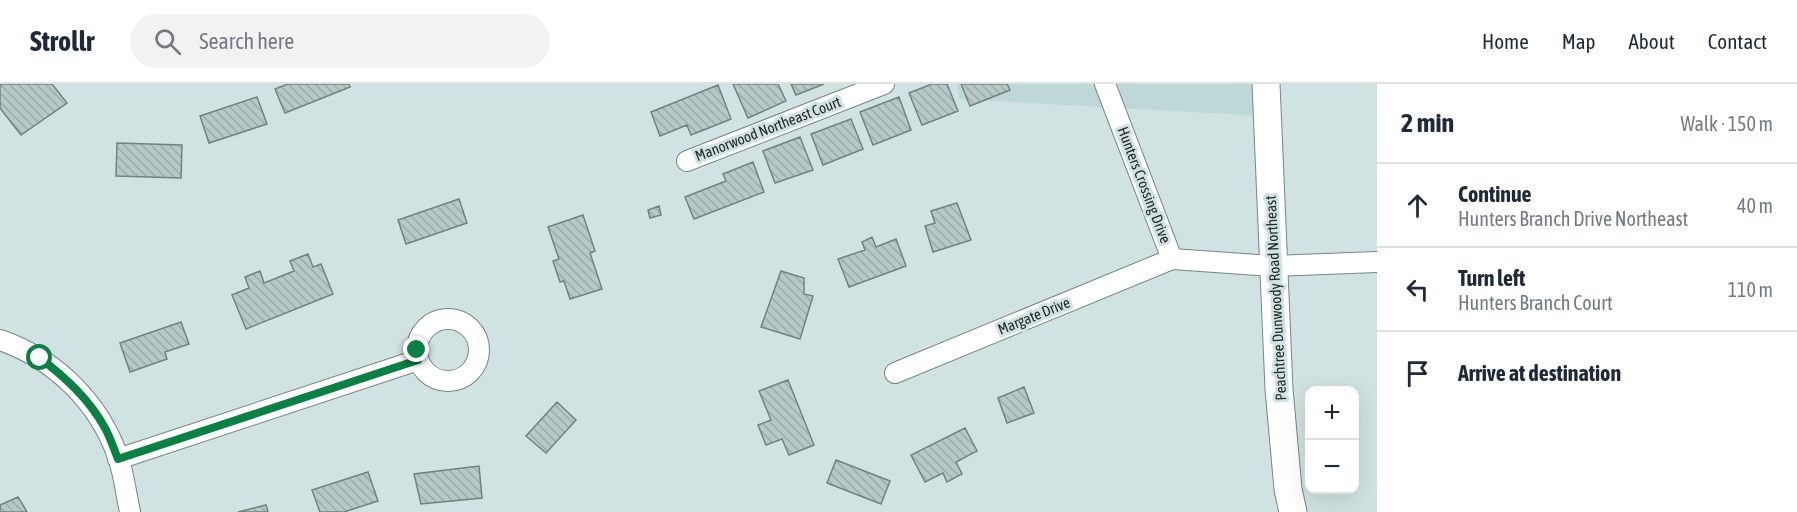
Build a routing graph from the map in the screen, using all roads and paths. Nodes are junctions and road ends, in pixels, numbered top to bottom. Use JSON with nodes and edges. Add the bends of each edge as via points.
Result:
{"nodes":[{"id":1,"x":884,"y":84,"type":"edge"},
{"id":2,"x":1105,"y":84,"type":"edge"},
{"id":3,"x":1266,"y":84,"type":"edge"},
{"id":4,"x":687,"y":160,"type":"dead end"},
{"id":5,"x":1172,"y":259,"type":"junction"},
{"id":6,"x":1377,"y":262,"type":"edge"},
{"id":7,"x":1273,"y":266,"type":"junction"},
{"id":8,"x":0,"y":340,"type":"edge"},
{"id":9,"x":418,"y":360,"type":"dead end"},
{"id":10,"x":895,"y":373,"type":"dead end"},
{"id":11,"x":118,"y":459,"type":"junction"},
{"id":12,"x":130,"y":512,"type":"edge"},
{"id":13,"x":1293,"y":512,"type":"edge"}],
"edges":[{"from":1,"to":4,"type":"street","name":"Manorwood Northeast Court"},
{"from":2,"to":5,"type":"street","name":"Hunters Crossing Drive"},
{"from":3,"to":7,"type":"street","name":"Peachtree Dunwoody Road Northeast"},
{"from":5,"to":7,"type":"street","name":"Hunters Crossing Drive"},
{"from":5,"to":10,"type":"street","name":"Margate Drive"},
{"from":6,"to":7,"type":"street","name":"Hunters Crossing Drive"},
{"from":7,"to":13,"type":"street","name":"Peachtree Dunwoody Road Northeast","via":[[1279,389]]},
{"from":8,"to":11,"type":"street","via":[[40,358],[64,376],[87,400]]},
{"from":9,"to":11,"type":"street"},
{"from":11,"to":12,"type":"street"}]}
